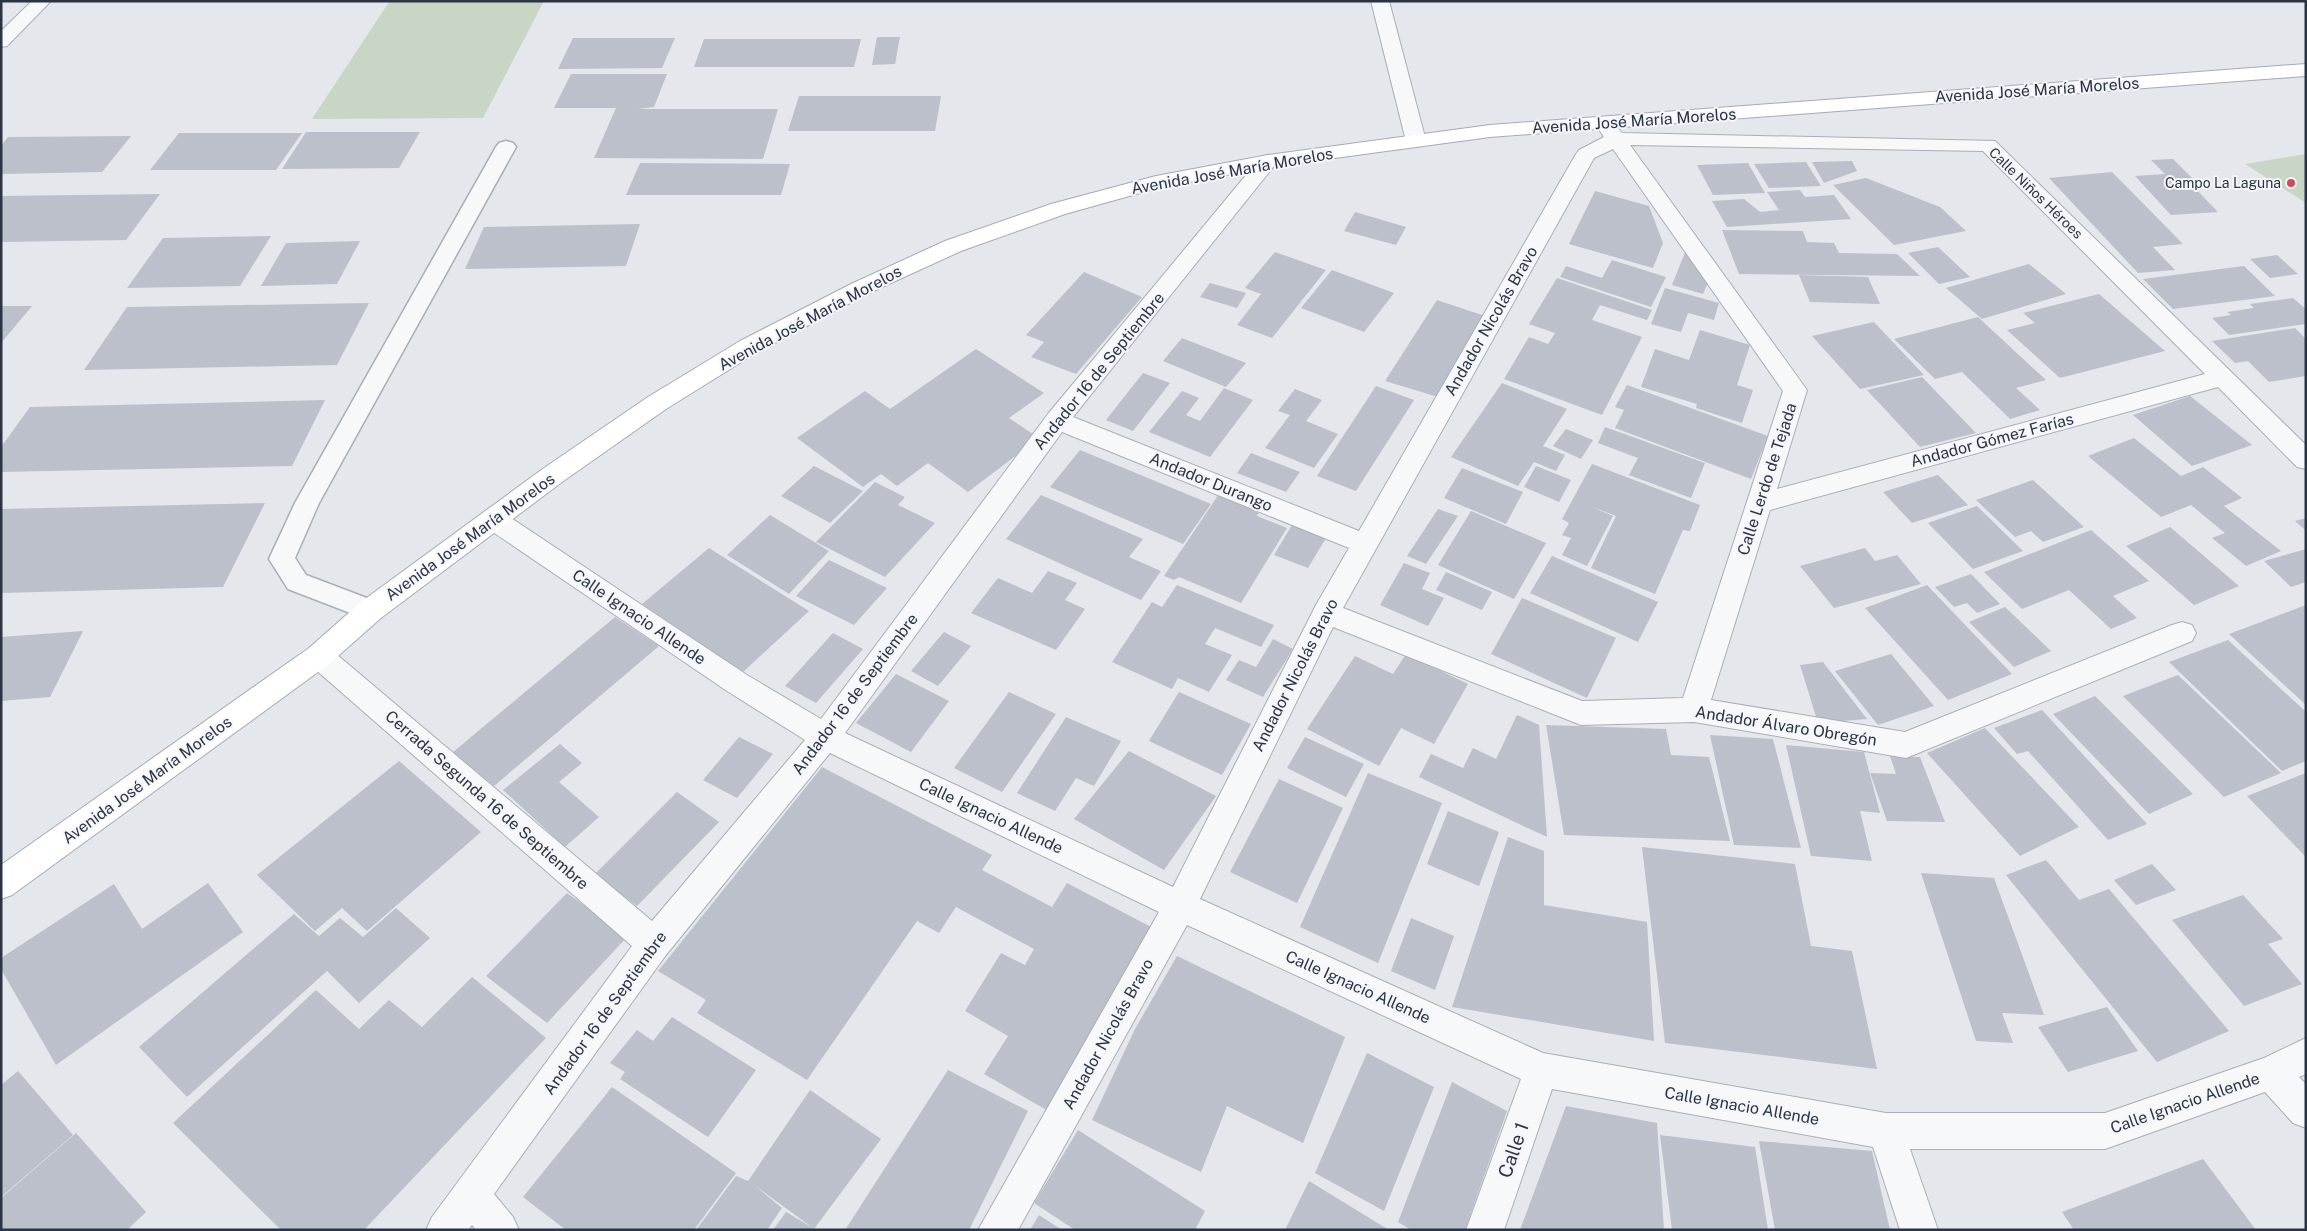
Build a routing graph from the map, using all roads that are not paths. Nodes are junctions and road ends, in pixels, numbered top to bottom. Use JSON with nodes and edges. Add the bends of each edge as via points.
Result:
{"nodes":[{"id":1,"x":42,"y":1,"type":"edge"},
{"id":2,"x":1380,"y":1,"type":"edge"},
{"id":3,"x":1,"y":42,"type":"edge"},
{"id":4,"x":2306,"y":70,"type":"edge"},
{"id":5,"x":1610,"y":131,"type":"junction"},
{"id":6,"x":1416,"y":141,"type":"junction"},
{"id":7,"x":506,"y":147,"type":"dead end"},
{"id":8,"x":1268,"y":161,"type":"junction"},
{"id":9,"x":2224,"y":377,"type":"junction"},
{"id":10,"x":1057,"y":420,"type":"junction"},
{"id":11,"x":2306,"y":460,"type":"edge"},
{"id":12,"x":1759,"y":503,"type":"junction"},
{"id":13,"x":494,"y":520,"type":"junction"},
{"id":14,"x":1365,"y":544,"type":"junction"},
{"id":15,"x":371,"y":610,"type":"junction"},
{"id":16,"x":1326,"y":613,"type":"junction"},
{"id":17,"x":2182,"y":633,"type":"dead end"},
{"id":18,"x":319,"y":656,"type":"junction"},
{"id":19,"x":1694,"y":710,"type":"junction"},
{"id":20,"x":824,"y":737,"type":"junction"},
{"id":21,"x":1,"y":884,"type":"edge"},
{"id":22,"x":1180,"y":906,"type":"junction"},
{"id":23,"x":654,"y":944,"type":"junction"},
{"id":24,"x":2306,"y":1055,"type":"edge"},
{"id":25,"x":1541,"y":1070,"type":"junction"},
{"id":26,"x":2271,"y":1073,"type":"junction"},
{"id":27,"x":2306,"y":1110,"type":"edge"},
{"id":28,"x":1886,"y":1131,"type":"junction"},
{"id":29,"x":472,"y":1196,"type":"junction"},
{"id":30,"x":446,"y":1230,"type":"edge"},
{"id":31,"x":500,"y":1230,"type":"edge"},
{"id":32,"x":997,"y":1230,"type":"edge"},
{"id":33,"x":1485,"y":1230,"type":"edge"},
{"id":34,"x":1919,"y":1230,"type":"edge"}],
"edges":[{"from":1,"to":3,"type":"street"},
{"from":2,"to":6,"type":"street"},
{"from":4,"to":5,"type":"main road","name":"Avenida José María Morelos"},
{"from":5,"to":6,"type":"main road","name":"Avenida José María Morelos","via":[[1490,131]]},
{"from":5,"to":9,"type":"street","name":"Calle Niños Héroes","via":[[1988,145]]},
{"from":5,"to":12,"type":"street","name":"Calle Lerdo de Tejada","via":[[1795,390]]},
{"from":5,"to":14,"type":"street","name":"Andador Nicolás Bravo","via":[[1586,154]]},
{"from":6,"to":8,"type":"main road","name":"Avenida José María Morelos"},
{"from":7,"to":15,"type":"lane","via":[[307,503],[282,559],[297,582]]},
{"from":8,"to":10,"type":"street","name":"Andador 16 de Septiembre"},
{"from":8,"to":13,"type":"main road","name":"Avenida José María Morelos","via":[[1156,182],[1058,209],[953,246],[859,289],[748,347],[657,403]]},
{"from":9,"to":11,"type":"street","name":"Calle Niños Héroes"},
{"from":9,"to":12,"type":"street","name":"Andador Gómez Farías"},
{"from":10,"to":14,"type":"street","name":"Andador Durango"},
{"from":10,"to":20,"type":"street","name":"Andador 16 de Septiembre"},
{"from":12,"to":19,"type":"street","name":"Calle Lerdo de Tejada"},
{"from":13,"to":15,"type":"main road","name":"Avenida José María Morelos"},
{"from":13,"to":20,"type":"street","name":"Calle Ignacio Allende","via":[[737,683]]},
{"from":14,"to":16,"type":"street","name":"Andador Nicolás Bravo"},
{"from":15,"to":18,"type":"main road","name":"Avenida José María Morelos"},
{"from":16,"to":19,"type":"street","name":"Andador Álvaro Obregón","via":[[1580,713]]},
{"from":16,"to":22,"type":"street","name":"Andador Nicolás Bravo"},
{"from":17,"to":19,"type":"street","name":"Andador Álvaro Obregón","via":[[1906,746]]},
{"from":18,"to":21,"type":"main road","name":"Avenida José María Morelos"},
{"from":18,"to":23,"type":"street","name":"Cerrada Segunda 16 de Septiembre"},
{"from":20,"to":22,"type":"street","name":"Calle Ignacio Allende"},
{"from":20,"to":23,"type":"street","name":"Andador 16 de Septiembre"},
{"from":22,"to":25,"type":"street","name":"Calle Ignacio Allende"},
{"from":22,"to":32,"type":"street","name":"Andador Nicolás Bravo"},
{"from":23,"to":29,"type":"street","name":"Andador 16 de Septiembre"},
{"from":24,"to":26,"type":"street","name":"Calle Ignacio Allende"},
{"from":25,"to":28,"type":"street","name":"Calle Ignacio Allende"},
{"from":25,"to":33,"type":"street","name":"Calle 1"},
{"from":26,"to":27,"type":"street"},
{"from":26,"to":28,"type":"street","name":"Calle Ignacio Allende","via":[[2105,1131]]},
{"from":28,"to":34,"type":"street"},
{"from":29,"to":30,"type":"street","name":"Andador 16 de Septiembre"},
{"from":29,"to":31,"type":"street"}]}
